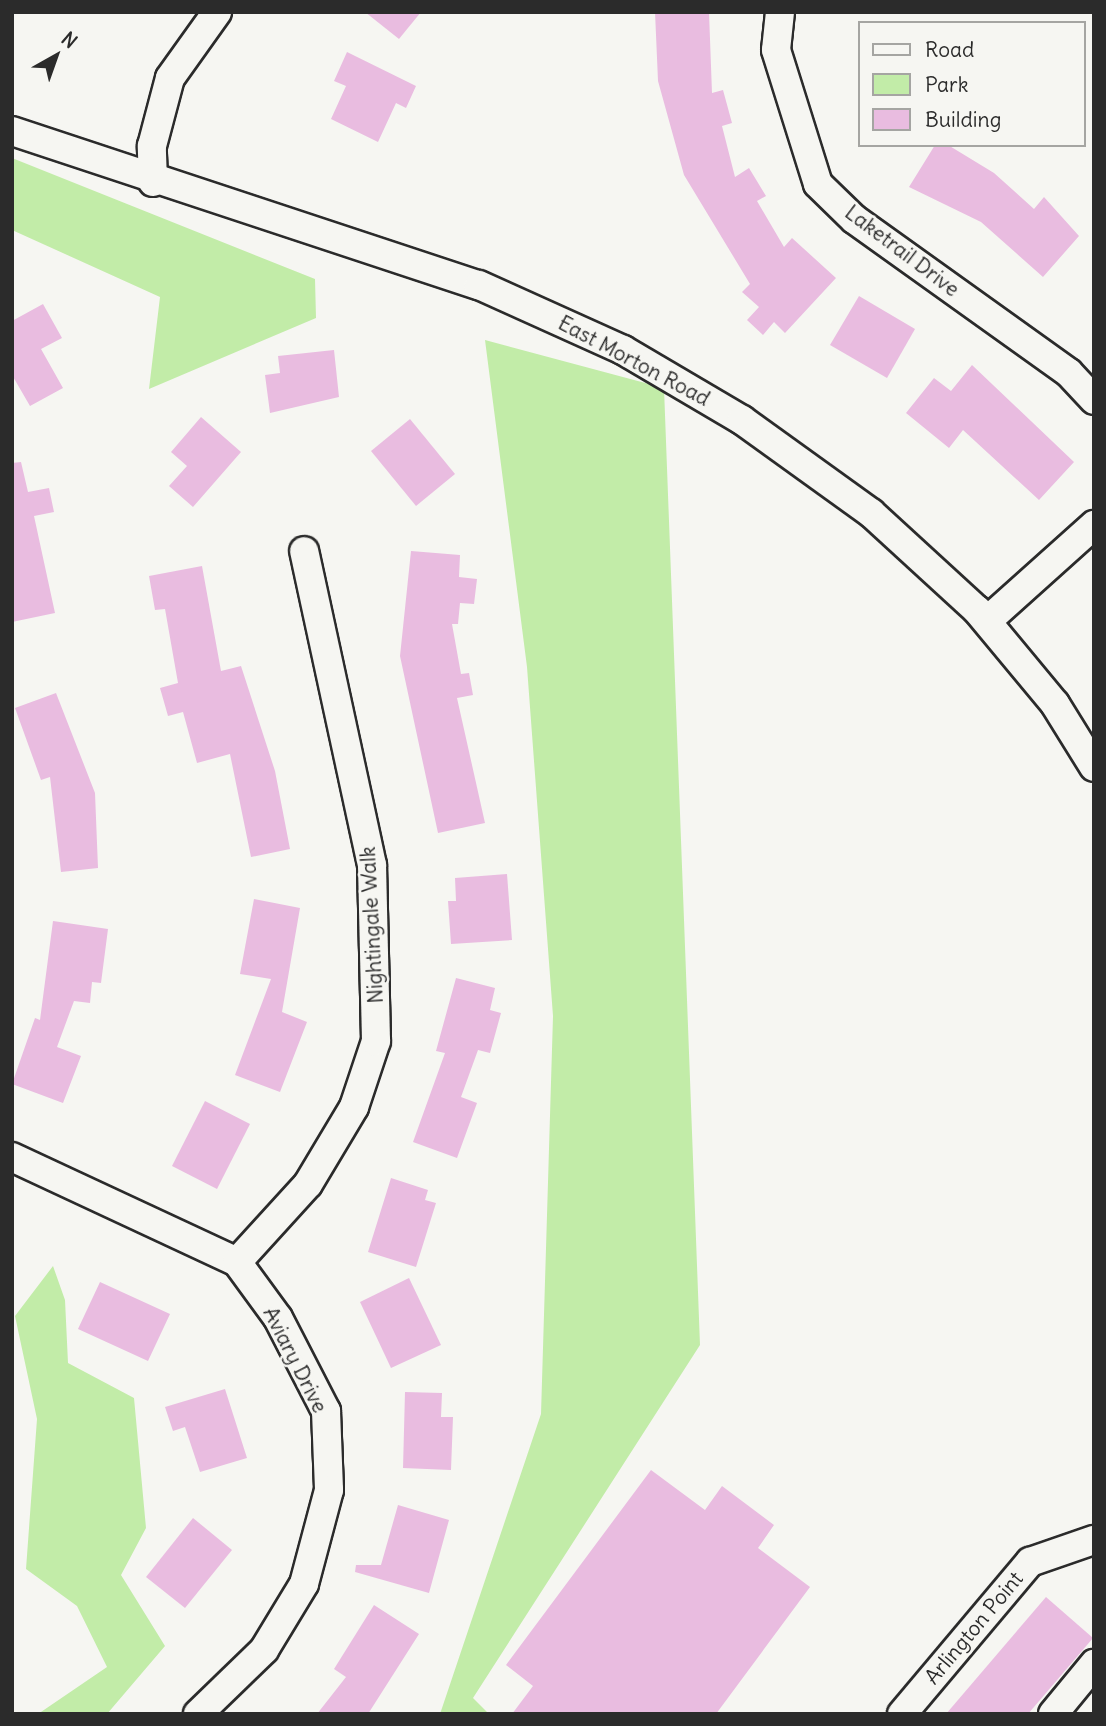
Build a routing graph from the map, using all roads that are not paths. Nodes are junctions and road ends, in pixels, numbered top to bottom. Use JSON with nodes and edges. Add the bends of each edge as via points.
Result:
{"nodes":[{"id":1,"x":217,"y":12,"type":"edge"},
{"id":2,"x":780,"y":12,"type":"edge"},
{"id":3,"x":12,"y":131,"type":"edge"},
{"id":4,"x":153,"y":182,"type":"junction"},
{"id":5,"x":1094,"y":400,"type":"edge"},
{"id":6,"x":1094,"y":525,"type":"edge"},
{"id":7,"x":304,"y":551,"type":"dead end"},
{"id":8,"x":987,"y":621,"type":"junction"},
{"id":9,"x":1094,"y":767,"type":"edge"},
{"id":10,"x":12,"y":1157,"type":"edge"},
{"id":11,"x":237,"y":1262,"type":"junction"},
{"id":12,"x":1094,"y":1539,"type":"edge"},
{"id":13,"x":1094,"y":1664,"type":"edge"},
{"id":14,"x":198,"y":1714,"type":"edge"},
{"id":15,"x":902,"y":1714,"type":"edge"},
{"id":16,"x":1053,"y":1714,"type":"edge"}],
"edges":[{"from":1,"to":4,"type":"street","via":[[170,78],[156,124]]},
{"from":2,"to":5,"type":"street","name":"Laketrail Drive","via":[[776,50],[818,184],[854,219],[1069,373]]},
{"from":3,"to":4,"type":"street","name":"East Morton Road"},
{"from":4,"to":8,"type":"street","name":"East Morton Road","via":[[480,285],[623,350],[743,420],[871,513]]},
{"from":6,"to":8,"type":"street"},
{"from":7,"to":11,"type":"street","name":"Nightingale Walk","via":[[373,864],[376,1041],[354,1107],[308,1184]]},
{"from":8,"to":9,"type":"street","name":"East Morton Road","via":[[1055,704]]},
{"from":10,"to":11,"type":"street","name":"Aviary Drive"},
{"from":11,"to":14,"type":"street","name":"Aviary Drive","via":[[278,1318],[326,1411],[329,1490],[304,1584],[264,1650]]},
{"from":12,"to":15,"type":"street","name":"Arlington Point","via":[[1030,1562]]},
{"from":13,"to":16,"type":"street"}]}
